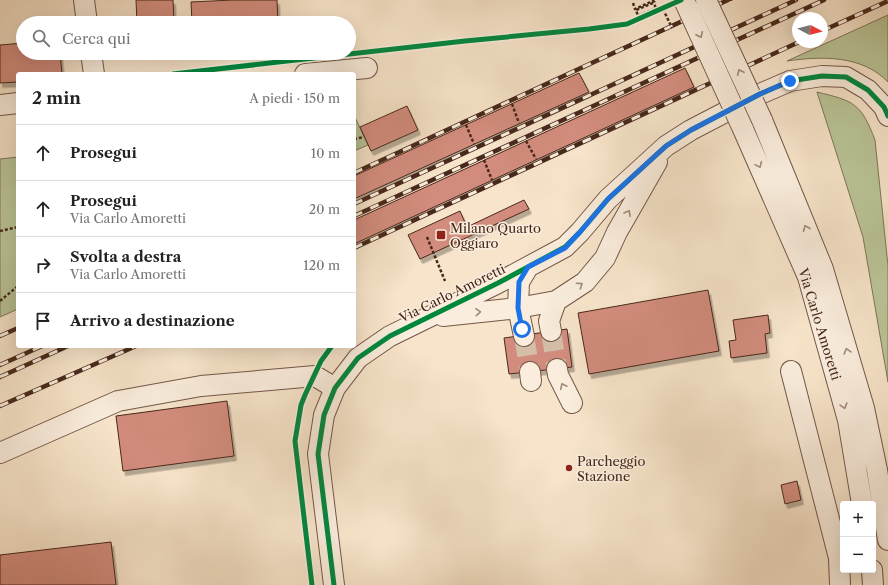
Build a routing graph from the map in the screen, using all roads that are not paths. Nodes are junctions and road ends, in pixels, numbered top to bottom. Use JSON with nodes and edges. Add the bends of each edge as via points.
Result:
{"nodes":[{"id":1,"x":84,"y":0,"type":"edge"},
{"id":2,"x":706,"y":0,"type":"edge"},
{"id":3,"x":672,"y":5,"type":"edge"},
{"id":4,"x":86,"y":16,"type":"edge"},
{"id":5,"x":92,"y":60,"type":"edge"},
{"id":6,"x":367,"y":68,"type":"dead end"},
{"id":7,"x":94,"y":72,"type":"edge"},
{"id":8,"x":326,"y":72,"type":"edge"},
{"id":9,"x":16,"y":103,"type":"edge"},
{"id":10,"x":0,"y":105,"type":"edge"},
{"id":11,"x":888,"y":116,"type":"edge"},
{"id":12,"x":666,"y":146,"type":"junction"},
{"id":13,"x":580,"y":232,"type":"junction"},
{"id":14,"x":610,"y":248,"type":"junction"},
{"id":15,"x":528,"y":267,"type":"junction"},
{"id":16,"x":556,"y":301,"type":"junction"},
{"id":17,"x":518,"y":308,"type":"junction"},
{"id":18,"x":426,"y":318,"type":"junction"},
{"id":19,"x":552,"y":332,"type":"tunnel mouth"},
{"id":20,"x":524,"y":336,"type":"tunnel mouth"},
{"id":21,"x":557,"y":369,"type":"tunnel mouth"},
{"id":22,"x":791,"y":371,"type":"dead end"},
{"id":23,"x":335,"y":388,"type":"junction"},
{"id":24,"x":572,"y":404,"type":"dead end"},
{"id":25,"x":0,"y":453,"type":"edge"},
{"id":26,"x":877,"y":470,"type":"junction"},
{"id":27,"x":888,"y":500,"type":"edge"},
{"id":28,"x":862,"y":501,"type":"edge"},
{"id":29,"x":888,"y":540,"type":"edge"},
{"id":30,"x":840,"y":554,"type":"edge"},
{"id":31,"x":840,"y":573,"type":"edge"},
{"id":32,"x":872,"y":573,"type":"edge"},
{"id":33,"x":334,"y":585,"type":"edge"},
{"id":34,"x":840,"y":585,"type":"edge"},
{"id":35,"x":873,"y":585,"type":"edge"}],
"edges":[{"from":1,"to":4,"type":"street"},
{"from":26,"to":2,"type":"street","name":"Via Carlo Amoretti","one_way":true,"bridge":true,"via":[[864,408],[823,269],[762,120]]},
{"from":3,"to":28,"type":"street","name":"Via Carlo Amoretti","one_way":true,"bridge":true,"via":[[743,129],[808,277],[848,420]]},
{"from":5,"to":7,"type":"street"},
{"from":6,"to":8,"type":"street"},
{"from":9,"to":10,"type":"street"},
{"from":11,"to":12,"type":"street","name":"Via Carlo Amoretti","via":[[884,107],[868,90],[846,78],[822,76],[790,81],[760,94]]},
{"from":12,"to":13,"type":"street","name":"Via Carlo Amoretti","via":[[608,199]]},
{"from":14,"to":12,"type":"street","name":"Via Carlo Amoretti","one_way":true},
{"from":13,"to":14,"type":"street"},
{"from":13,"to":15,"type":"street","name":"Via Carlo Amoretti","via":[[565,248]]},
{"from":16,"to":14,"type":"street","name":"Via Carlo Amoretti","one_way":true,"via":[[585,282],[606,258]]},
{"from":15,"to":17,"type":"street","name":"Via Carlo Amoretti","via":[[519,282]]},
{"from":15,"to":18,"type":"street","name":"Via Carlo Amoretti"},
{"from":16,"to":17,"type":"street","name":"Via Carlo Amoretti"},
{"from":16,"to":19,"type":"street","via":[[549,321]]},
{"from":18,"to":17,"type":"street","name":"Via Carlo Amoretti","one_way":true},
{"from":17,"to":20,"type":"street"},
{"from":18,"to":23,"type":"street","name":"Via Carlo Amoretti","via":[[390,336],[358,358]]},
{"from":24,"to":21,"type":"street","one_way":true},
{"from":22,"to":30,"type":"street"},
{"from":23,"to":25,"type":"street","via":[[315,376],[201,386],[118,401]]},
{"from":23,"to":33,"type":"street","name":"Via Carlo Amoretti","via":[[324,415],[318,454]]},
{"from":26,"to":27,"type":"street","name":"Via Carlo Amoretti"},
{"from":26,"to":29,"type":"street","name":"Via Carlo Amoretti"},
{"from":31,"to":34,"type":"street"},
{"from":32,"to":35,"type":"street"}]}
